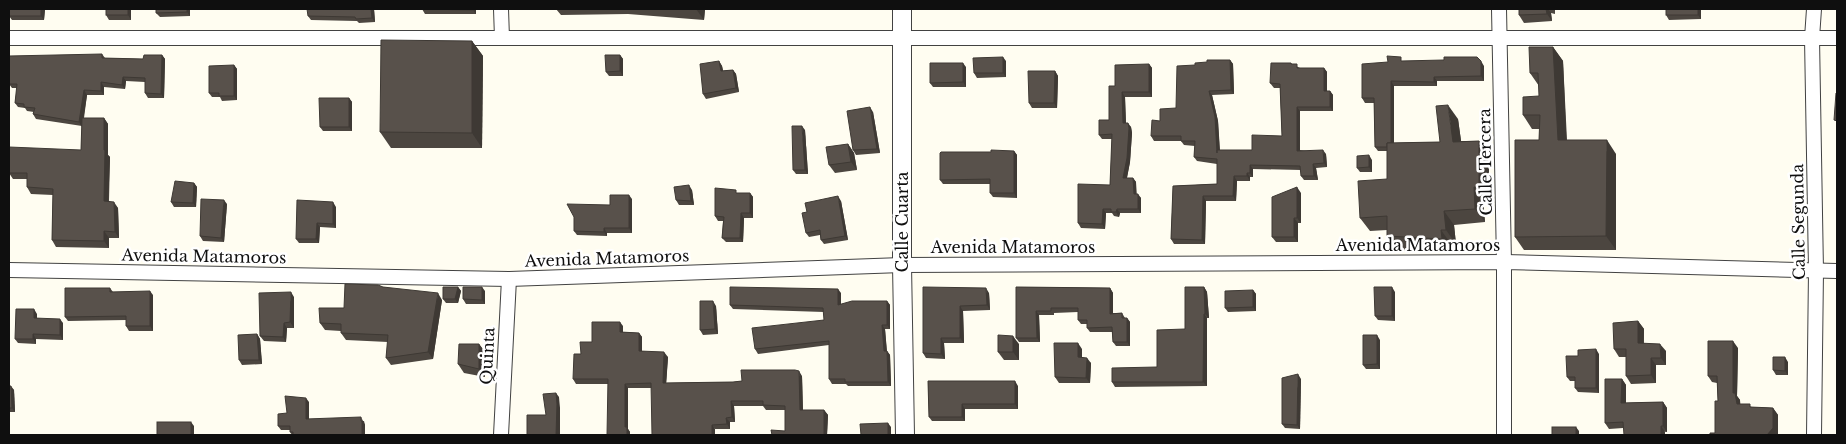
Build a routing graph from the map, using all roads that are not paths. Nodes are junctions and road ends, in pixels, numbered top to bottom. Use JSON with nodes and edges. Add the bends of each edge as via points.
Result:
{"nodes":[{"id":1,"x":501,"y":9,"type":"edge"},
{"id":2,"x":902,"y":9,"type":"edge"},
{"id":3,"x":1499,"y":9,"type":"edge"},
{"id":4,"x":1814,"y":9,"type":"edge"},
{"id":5,"x":9,"y":38,"type":"edge"},
{"id":6,"x":502,"y":38,"type":"junction"},
{"id":7,"x":902,"y":38,"type":"junction"},
{"id":8,"x":1500,"y":38,"type":"junction"},
{"id":9,"x":1812,"y":38,"type":"junction"},
{"id":10,"x":1837,"y":38,"type":"edge"},
{"id":11,"x":1504,"y":262,"type":"junction"},
{"id":12,"x":902,"y":266,"type":"junction"},
{"id":13,"x":9,"y":270,"type":"edge"},
{"id":14,"x":1816,"y":271,"type":"junction"},
{"id":15,"x":1837,"y":271,"type":"edge"},
{"id":16,"x":509,"y":280,"type":"junction"},
{"id":17,"x":501,"y":435,"type":"edge"},
{"id":18,"x":905,"y":435,"type":"edge"},
{"id":19,"x":1504,"y":435,"type":"edge"},
{"id":20,"x":1814,"y":435,"type":"edge"}],
"edges":[{"from":1,"to":6,"type":"street"},
{"from":2,"to":7,"type":"street","name":"Calle Cuarta"},
{"from":3,"to":8,"type":"street","name":"Calle Tercera"},
{"from":4,"to":9,"type":"street","name":"Calle Segunda"},
{"from":5,"to":6,"type":"street"},
{"from":6,"to":7,"type":"street"},
{"from":7,"to":8,"type":"street"},
{"from":7,"to":12,"type":"street","name":"Calle Cuarta"},
{"from":8,"to":9,"type":"street"},
{"from":8,"to":11,"type":"street","name":"Calle Tercera"},
{"from":9,"to":10,"type":"street"},
{"from":9,"to":14,"type":"street","name":"Calle Segunda"},
{"from":11,"to":12,"type":"street","name":"Avenida Matamoros"},
{"from":11,"to":14,"type":"street","name":"Avenida Matamoros"},
{"from":11,"to":19,"type":"street","name":"Calle Tercera"},
{"from":12,"to":16,"type":"street","name":"Avenida Matamoros"},
{"from":12,"to":18,"type":"street","name":"Calle Cuarta"},
{"from":13,"to":16,"type":"street","name":"Avenida Matamoros"},
{"from":14,"to":15,"type":"street","name":"Avenida Matamoros"},
{"from":14,"to":20,"type":"street","name":"Calle Segunda"},
{"from":16,"to":17,"type":"street","name":"Quinta"}]}
